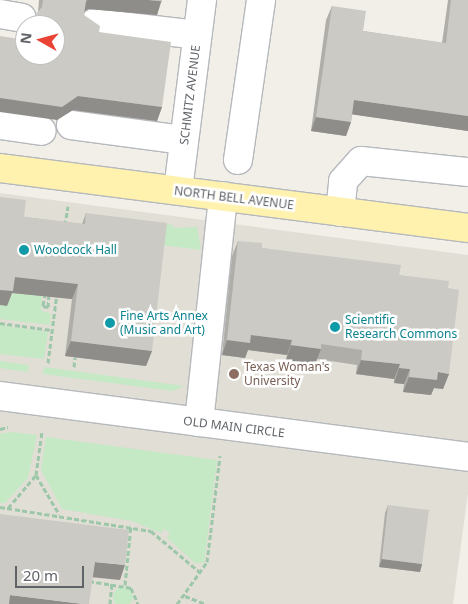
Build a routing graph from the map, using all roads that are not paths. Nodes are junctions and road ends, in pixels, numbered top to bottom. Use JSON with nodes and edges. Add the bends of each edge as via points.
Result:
{"nodes":[{"id":1,"x":202,"y":0,"type":"edge"},
{"id":2,"x":261,"y":0,"type":"edge"},
{"id":3,"x":94,"y":23,"type":"edge"},
{"id":4,"x":197,"y":35,"type":"junction"},
{"id":5,"x":0,"y":125,"type":"edge"},
{"id":6,"x":71,"y":125,"type":"dead end"},
{"id":7,"x":42,"y":131,"type":"dead end"},
{"id":8,"x":184,"y":140,"type":"junction"},
{"id":9,"x":238,"y":160,"type":"dead end"},
{"id":10,"x":0,"y":168,"type":"edge"},
{"id":11,"x":468,"y":172,"type":"edge"},
{"id":12,"x":178,"y":190,"type":"junction"},
{"id":13,"x":223,"y":196,"type":"junction"},
{"id":14,"x":340,"y":212,"type":"junction"},
{"id":15,"x":468,"y":228,"type":"edge"},
{"id":16,"x":0,"y":396,"type":"edge"},
{"id":17,"x":200,"y":422,"type":"junction"},
{"id":18,"x":468,"y":457,"type":"edge"}],
"edges":[{"from":1,"to":4,"type":"street","name":"SCHMITZ AVENUE"},
{"from":2,"to":9,"type":"street"},
{"from":3,"to":4,"type":"street"},
{"from":4,"to":8,"type":"street","name":"SCHMITZ AVENUE"},
{"from":5,"to":7,"type":"street"},
{"from":6,"to":8,"type":"street"},
{"from":8,"to":12,"type":"street","name":"SCHMITZ AVENUE"},
{"from":10,"to":12,"type":"main road","name":"NORTH BELL AVENUE"},
{"from":11,"to":14,"type":"street","via":[[367,159],[353,167],[343,181]]},
{"from":12,"to":13,"type":"main road","name":"NORTH BELL AVENUE"},
{"from":13,"to":14,"type":"main road","name":"NORTH BELL AVENUE"},
{"from":13,"to":17,"type":"street"},
{"from":14,"to":15,"type":"main road","name":"NORTH BELL AVENUE"},
{"from":16,"to":17,"type":"street","name":"OLD MAIN CIRCLE"},
{"from":17,"to":18,"type":"street","name":"OLD MAIN CIRCLE"}]}
